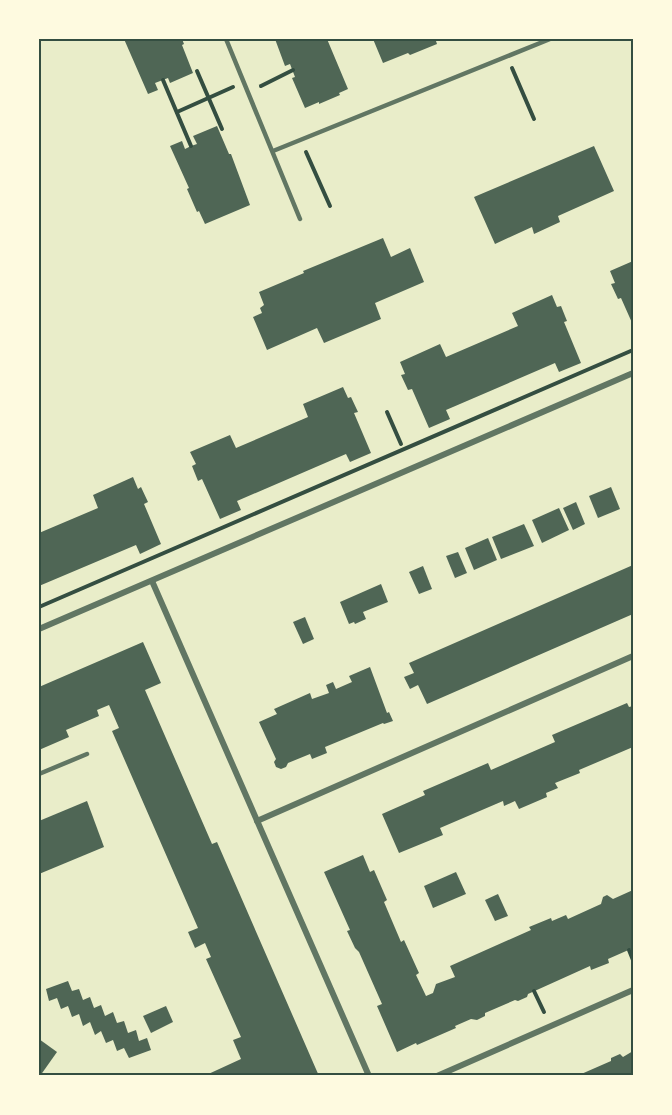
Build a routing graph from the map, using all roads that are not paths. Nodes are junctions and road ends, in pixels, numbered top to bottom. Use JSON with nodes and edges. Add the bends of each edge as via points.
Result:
{"nodes":[{"id":1,"x":226,"y":39,"type":"edge"},
{"id":2,"x":550,"y":39,"type":"edge"},
{"id":3,"x":273,"y":151,"type":"junction"},
{"id":4,"x":300,"y":219,"type":"dead end"},
{"id":5,"x":633,"y":373,"type":"edge"},
{"id":6,"x":152,"y":581,"type":"junction"},
{"id":7,"x":39,"y":629,"type":"edge"},
{"id":8,"x":633,"y":656,"type":"edge"},
{"id":9,"x":87,"y":754,"type":"dead end"},
{"id":10,"x":39,"y":774,"type":"edge"},
{"id":11,"x":257,"y":821,"type":"junction"},
{"id":12,"x":633,"y":990,"type":"edge"},
{"id":13,"x":369,"y":1076,"type":"edge"},
{"id":14,"x":437,"y":1076,"type":"edge"}],
"edges":[{"from":1,"to":3,"type":"lane"},
{"from":2,"to":3,"type":"lane"},
{"from":3,"to":4,"type":"lane"},
{"from":5,"to":6,"type":"street"},
{"from":6,"to":7,"type":"street"},
{"from":6,"to":11,"type":"street"},
{"from":8,"to":11,"type":"street"},
{"from":9,"to":10,"type":"lane"},
{"from":11,"to":13,"type":"street"},
{"from":12,"to":14,"type":"street"}]}
